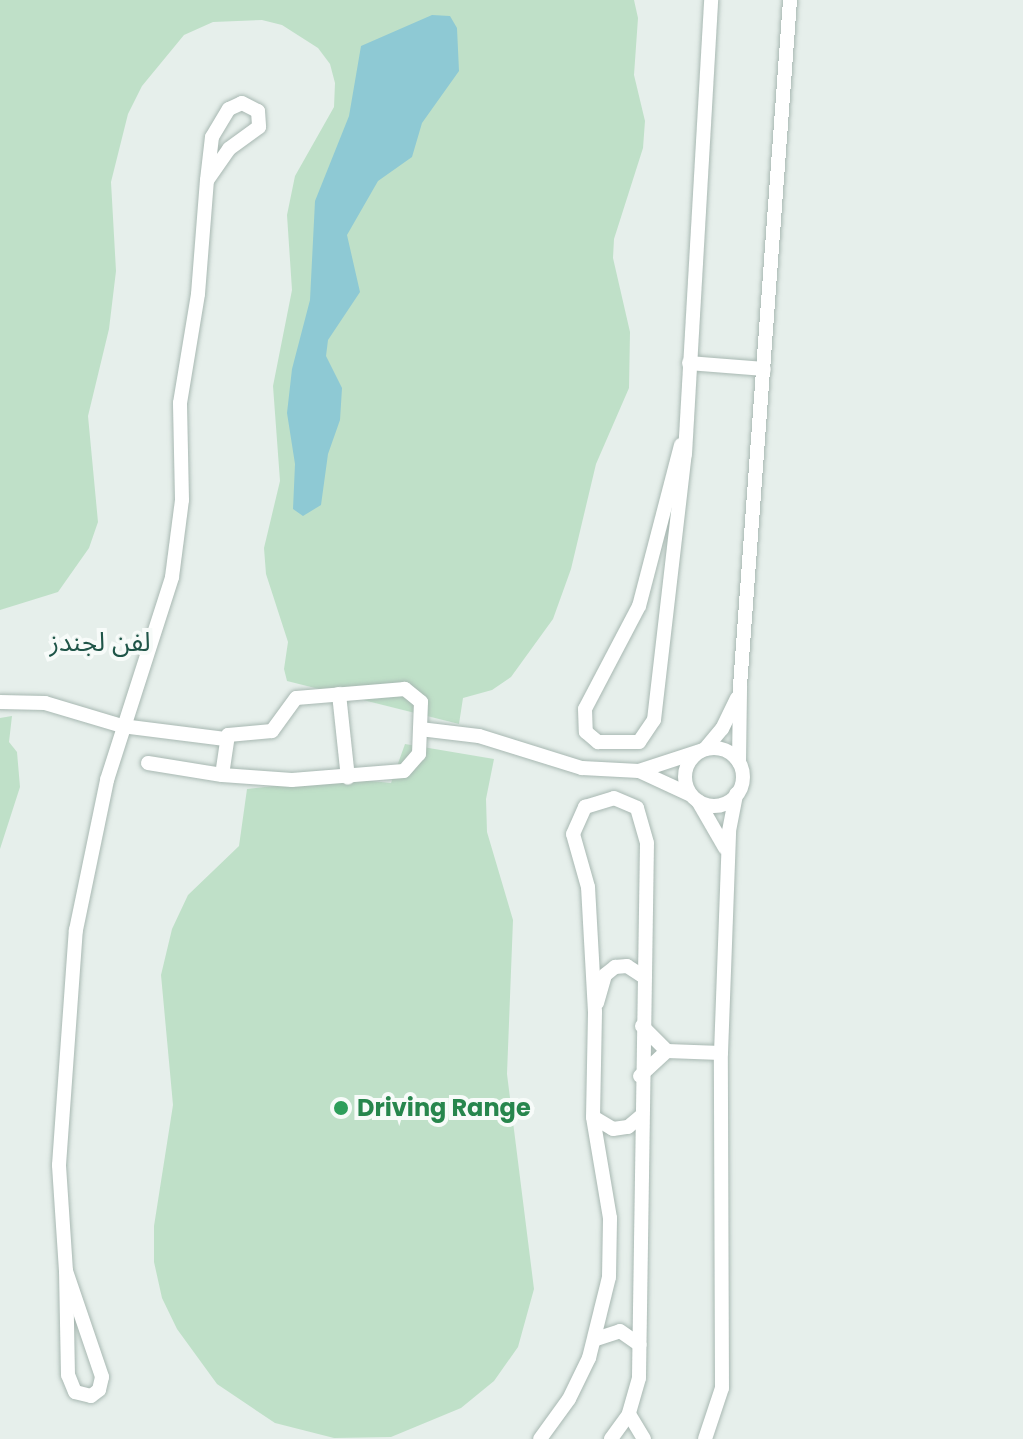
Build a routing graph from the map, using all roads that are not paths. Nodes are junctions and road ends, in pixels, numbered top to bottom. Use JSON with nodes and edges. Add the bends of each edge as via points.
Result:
{"nodes":[{"id":1,"x":711,"y":0,"type":"edge"},
{"id":2,"x":790,"y":0,"type":"edge"},
{"id":3,"x":207,"y":180,"type":"junction"},
{"id":4,"x":689,"y":363,"type":"junction"},
{"id":5,"x":764,"y":369,"type":"junction"},
{"id":6,"x":681,"y":445,"type":"junction"},
{"id":7,"x":740,"y":686,"type":"junction"},
{"id":8,"x":339,"y":694,"type":"junction"},
{"id":9,"x":0,"y":702,"type":"edge"},
{"id":10,"x":122,"y":726,"type":"junction"},
{"id":11,"x":420,"y":729,"type":"junction"},
{"id":12,"x":225,"y":739,"type":"junction"},
{"id":13,"x":704,"y":749,"type":"junction"},
{"id":14,"x":739,"y":762,"type":"junction"},
{"id":15,"x":148,"y":763,"type":"dead end"},
{"id":16,"x":639,"y":771,"type":"junction"},
{"id":17,"x":222,"y":775,"type":"junction"},
{"id":18,"x":348,"y":778,"type":"junction"},
{"id":19,"x":736,"y":794,"type":"junction"},
{"id":20,"x":694,"y":798,"type":"junction"},
{"id":21,"x":728,"y":864,"type":"junction"},
{"id":22,"x":644,"y":977,"type":"junction"},
{"id":23,"x":595,"y":1012,"type":"junction"},
{"id":24,"x":642,"y":1026,"type":"junction"},
{"id":25,"x":667,"y":1051,"type":"junction"},
{"id":26,"x":721,"y":1053,"type":"junction"},
{"id":27,"x":640,"y":1077,"type":"junction"},
{"id":28,"x":641,"y":1116,"type":"junction"},
{"id":29,"x":593,"y":1117,"type":"junction"},
{"id":30,"x":66,"y":1271,"type":"junction"},
{"id":31,"x":596,"y":1339,"type":"junction"},
{"id":32,"x":640,"y":1345,"type":"junction"},
{"id":33,"x":629,"y":1414,"type":"junction"},
{"id":34,"x":541,"y":1438,"type":"edge"},
{"id":35,"x":612,"y":1439,"type":"edge"},
{"id":36,"x":642,"y":1439,"type":"edge"},
{"id":37,"x":705,"y":1439,"type":"edge"}],
"edges":[{"from":1,"to":4,"type":"street"},
{"from":2,"to":5,"type":"street"},
{"from":3,"to":3,"type":"street","via":[[229,149],[259,127],[254,106],[236,105],[217,126],[208,148]]},
{"from":3,"to":10,"type":"street","via":[[198,294],[180,403],[177,549],[165,604]]},
{"from":4,"to":5,"type":"street"},
{"from":4,"to":6,"type":"street"},
{"from":5,"to":7,"type":"street"},
{"from":6,"to":6,"type":"street","via":[[639,606],[585,709],[586,732],[598,742],[639,742],[652,729],[685,454]]},
{"from":7,"to":13,"type":"street","via":[[729,718]]},
{"from":7,"to":14,"type":"street"},
{"from":8,"to":11,"type":"street","via":[[410,691],[421,702]]},
{"from":8,"to":12,"type":"street","via":[[296,698],[272,731],[232,732]]},
{"from":8,"to":18,"type":"street"},
{"from":9,"to":10,"type":"street","via":[[45,703]]},
{"from":10,"to":12,"type":"street"},
{"from":10,"to":30,"type":"street","via":[[76,930],[59,1165]]},
{"from":11,"to":16,"type":"street","via":[[479,736],[582,768]]},
{"from":11,"to":18,"type":"street","via":[[419,754],[410,769]]},
{"from":12,"to":17,"type":"street"},
{"from":13,"to":14,"type":"street","via":[[722,749]]},
{"from":13,"to":16,"type":"street"},
{"from":13,"to":20,"type":"street","via":[[685,772]]},
{"from":14,"to":19,"type":"street","via":[[743,779]]},
{"from":15,"to":17,"type":"street"},
{"from":16,"to":20,"type":"street"},
{"from":17,"to":18,"type":"street"},
{"from":19,"to":20,"type":"street","via":[[718,805]]},
{"from":19,"to":21,"type":"street"},
{"from":20,"to":21,"type":"street","via":[[718,828]]},
{"from":21,"to":26,"type":"street"},
{"from":22,"to":23,"type":"street","via":[[627,966],[609,970]]},
{"from":22,"to":23,"type":"street","via":[[644,818],[627,800],[603,799],[578,814],[573,834],[588,887]]},
{"from":22,"to":24,"type":"street"},
{"from":23,"to":29,"type":"street"},
{"from":24,"to":25,"type":"street"},
{"from":24,"to":27,"type":"street"},
{"from":25,"to":26,"type":"street"},
{"from":25,"to":27,"type":"street"},
{"from":26,"to":37,"type":"street","via":[[722,1388]]},
{"from":27,"to":28,"type":"street"},
{"from":28,"to":29,"type":"street","via":[[628,1127],[613,1129]]},
{"from":28,"to":32,"type":"street"},
{"from":29,"to":31,"type":"street","via":[[611,1247]]},
{"from":30,"to":30,"type":"street","via":[[68,1375],[75,1392],[91,1396],[102,1377]]},
{"from":31,"to":32,"type":"street","via":[[620,1331]]},
{"from":31,"to":34,"type":"street","via":[[569,1399]]},
{"from":32,"to":33,"type":"street","via":[[637,1391]]},
{"from":33,"to":35,"type":"street"},
{"from":33,"to":36,"type":"street"},
{"from":35,"to":36,"type":"street"}]}
